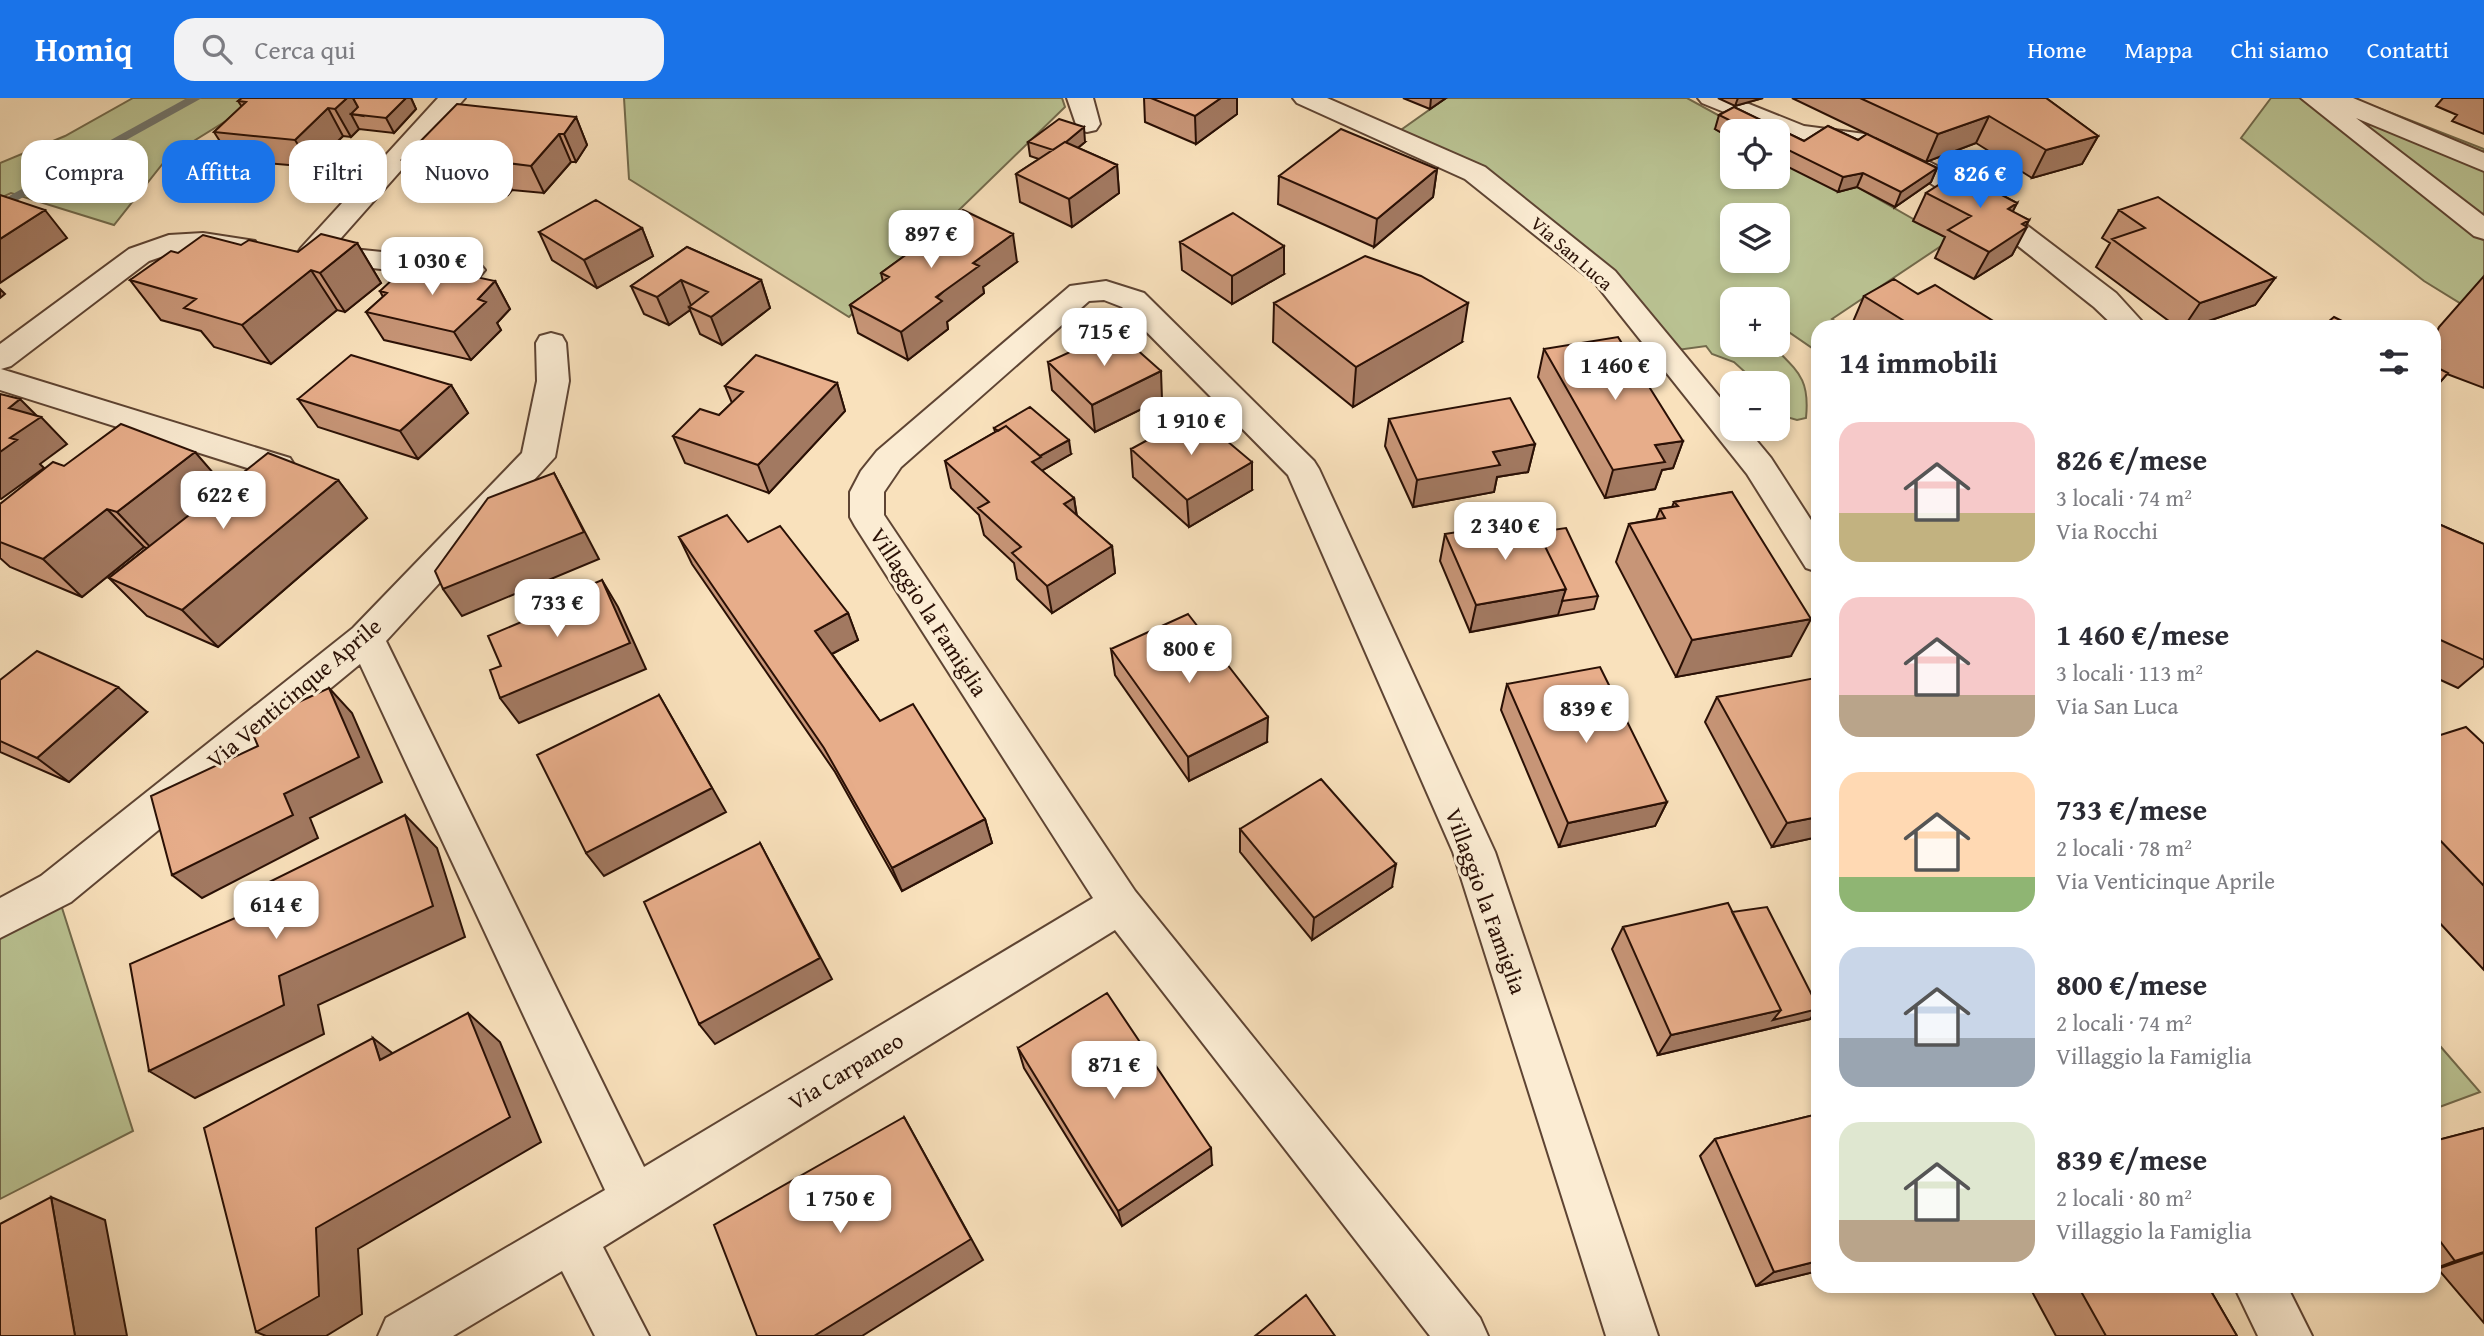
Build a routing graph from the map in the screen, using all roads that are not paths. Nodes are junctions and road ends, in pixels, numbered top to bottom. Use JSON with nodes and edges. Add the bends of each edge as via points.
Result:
{"nodes":[{"id":1,"x":452,"y":98,"type":"edge"},
{"id":2,"x":1080,"y":98,"type":"edge"},
{"id":3,"x":1306,"y":98,"type":"edge"},
{"id":4,"x":1711,"y":98,"type":"edge"},
{"id":5,"x":2315,"y":98,"type":"edge"},
{"id":6,"x":1087,"y":124,"type":"dead end"},
{"id":7,"x":2484,"y":163,"type":"edge"},
{"id":8,"x":2484,"y":230,"type":"edge"},
{"id":9,"x":288,"y":251,"type":"junction"},
{"id":10,"x":470,"y":270,"type":"dead end"},
{"id":11,"x":2119,"y":320,"type":"edge"},
{"id":12,"x":551,"y":343,"type":"dead end"},
{"id":13,"x":0,"y":359,"type":"edge"},
{"id":14,"x":0,"y":379,"type":"edge"},
{"id":15,"x":278,"y":466,"type":"edge"},
{"id":16,"x":1811,"y":548,"type":"edge"},
{"id":17,"x":366,"y":638,"type":"junction"},
{"id":18,"x":1120,"y":904,"type":"junction"},
{"id":19,"x":0,"y":919,"type":"edge"},
{"id":20,"x":635,"y":1199,"type":"junction"},
{"id":21,"x":571,"y":1237,"type":"junction"},
{"id":22,"x":2263,"y":1293,"type":"edge"},
{"id":23,"x":404,"y":1336,"type":"edge"},
{"id":24,"x":623,"y":1336,"type":"edge"},
{"id":25,"x":1462,"y":1336,"type":"edge"},
{"id":26,"x":1632,"y":1336,"type":"edge"},
{"id":27,"x":2286,"y":1336,"type":"edge"}],
"edges":[{"from":1,"to":9,"type":"street"},
{"from":2,"to":6,"type":"street"},
{"from":3,"to":16,"type":"street","name":"Via San Luca","via":[[1475,173],[1605,276],[1759,466]]},
{"from":4,"to":11,"type":"street","via":[[1799,133],[1871,142],[1965,192],[2105,300]]},
{"from":5,"to":7,"type":"street","via":[[2343,102]]},
{"from":5,"to":8,"type":"street"},
{"from":9,"to":10,"type":"street"},
{"from":9,"to":13,"type":"street","via":[[203,242],[169,244],[139,255]]},
{"from":12,"to":17,"type":"street","name":"Via Venticinque Aprile","via":[[553,381],[538,457]]},
{"from":14,"to":15,"type":"street"},
{"from":17,"to":19,"type":"street","name":"Via Venticinque Aprile","via":[[56,889]]},
{"from":17,"to":20,"type":"street"},
{"from":18,"to":20,"type":"street","name":"Via Carpaneo"},
{"from":18,"to":25,"type":"street","name":"Villaggio la Famiglia"},
{"from":18,"to":26,"type":"street","name":"Villaggio la Famiglia","via":[[867,517],[864,497],[888,459],[1080,293],[1106,290],[1133,300],[1302,469],[1474,852]]},
{"from":20,"to":21,"type":"street","name":"Via Carpaneo"},
{"from":21,"to":23,"type":"street","name":"Via Carpaneo"},
{"from":21,"to":24,"type":"street"},
{"from":22,"to":27,"type":"street"}]}
